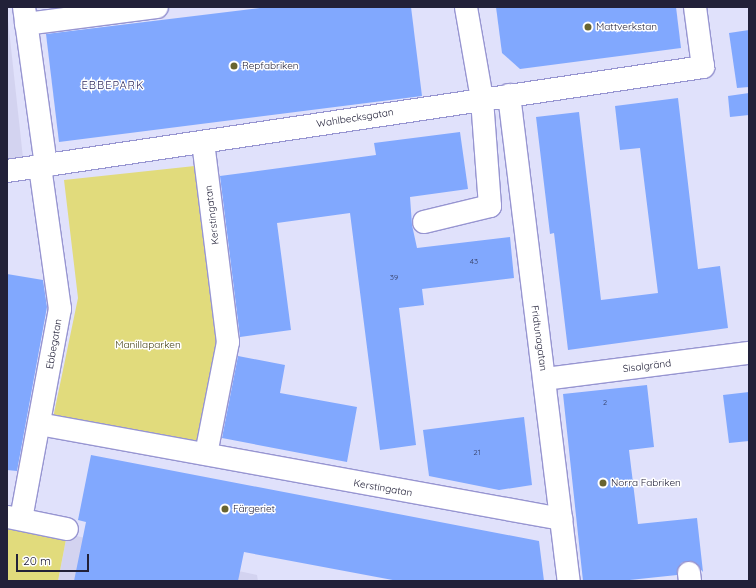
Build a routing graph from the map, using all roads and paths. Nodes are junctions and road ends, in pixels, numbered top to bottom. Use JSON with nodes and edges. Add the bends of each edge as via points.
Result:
{"nodes":[{"id":1,"x":157,"y":7,"type":"edge"},
{"id":2,"x":466,"y":7,"type":"edge"},
{"id":3,"x":696,"y":7,"type":"edge"},
{"id":4,"x":25,"y":15,"type":"edge"},
{"id":5,"x":509,"y":95,"type":"junction"},
{"id":6,"x":482,"y":99,"type":"junction"},
{"id":7,"x":203,"y":142,"type":"junction"},
{"id":8,"x":43,"y":166,"type":"junction"},
{"id":9,"x":7,"y":171,"type":"edge"},
{"id":10,"x":424,"y":222,"type":"dead end"},
{"id":11,"x":749,"y":353,"type":"edge"},
{"id":12,"x":545,"y":380,"type":"junction"},
{"id":13,"x":39,"y":424,"type":"junction"},
{"id":14,"x":206,"y":454,"type":"junction"},
{"id":15,"x":14,"y":518,"type":"edge"},
{"id":16,"x":561,"y":519,"type":"junction"},
{"id":17,"x":67,"y":529,"type":"dead end"},
{"id":18,"x":569,"y":581,"type":"edge"}],
"edges":[{"from":1,"to":4,"type":"street"},
{"from":2,"to":6,"type":"street"},
{"from":3,"to":5,"type":"street","name":"Wahlbecksgatan","via":[[703,67]]},
{"from":4,"to":8,"type":"street","name":"Ebbegatan"},
{"from":5,"to":6,"type":"street","name":"Wahlbecksgatan"},
{"from":5,"to":12,"type":"street","name":"Fridtunagatan"},
{"from":6,"to":7,"type":"street","name":"Wahlbecksgatan"},
{"from":6,"to":10,"type":"street","via":[[490,206]]},
{"from":7,"to":8,"type":"street","name":"Wahlbecksgatan"},
{"from":7,"to":14,"type":"street","name":"Kerstingatan","via":[[228,342]]},
{"from":8,"to":9,"type":"street","name":"Wahlbecksgatan"},
{"from":8,"to":13,"type":"street","name":"Ebbegatan","via":[[60,309]]},
{"from":11,"to":12,"type":"street","name":"Sisalgränd"},
{"from":12,"to":16,"type":"street","name":"Fridtunagatan"},
{"from":13,"to":14,"type":"street","name":"Kerstingatan"},
{"from":13,"to":15,"type":"street","name":"Ebbegatan"},
{"from":14,"to":16,"type":"street","name":"Kerstingatan"},
{"from":15,"to":17,"type":"street"},
{"from":16,"to":18,"type":"street","name":"Fridtunagatan"}]}
